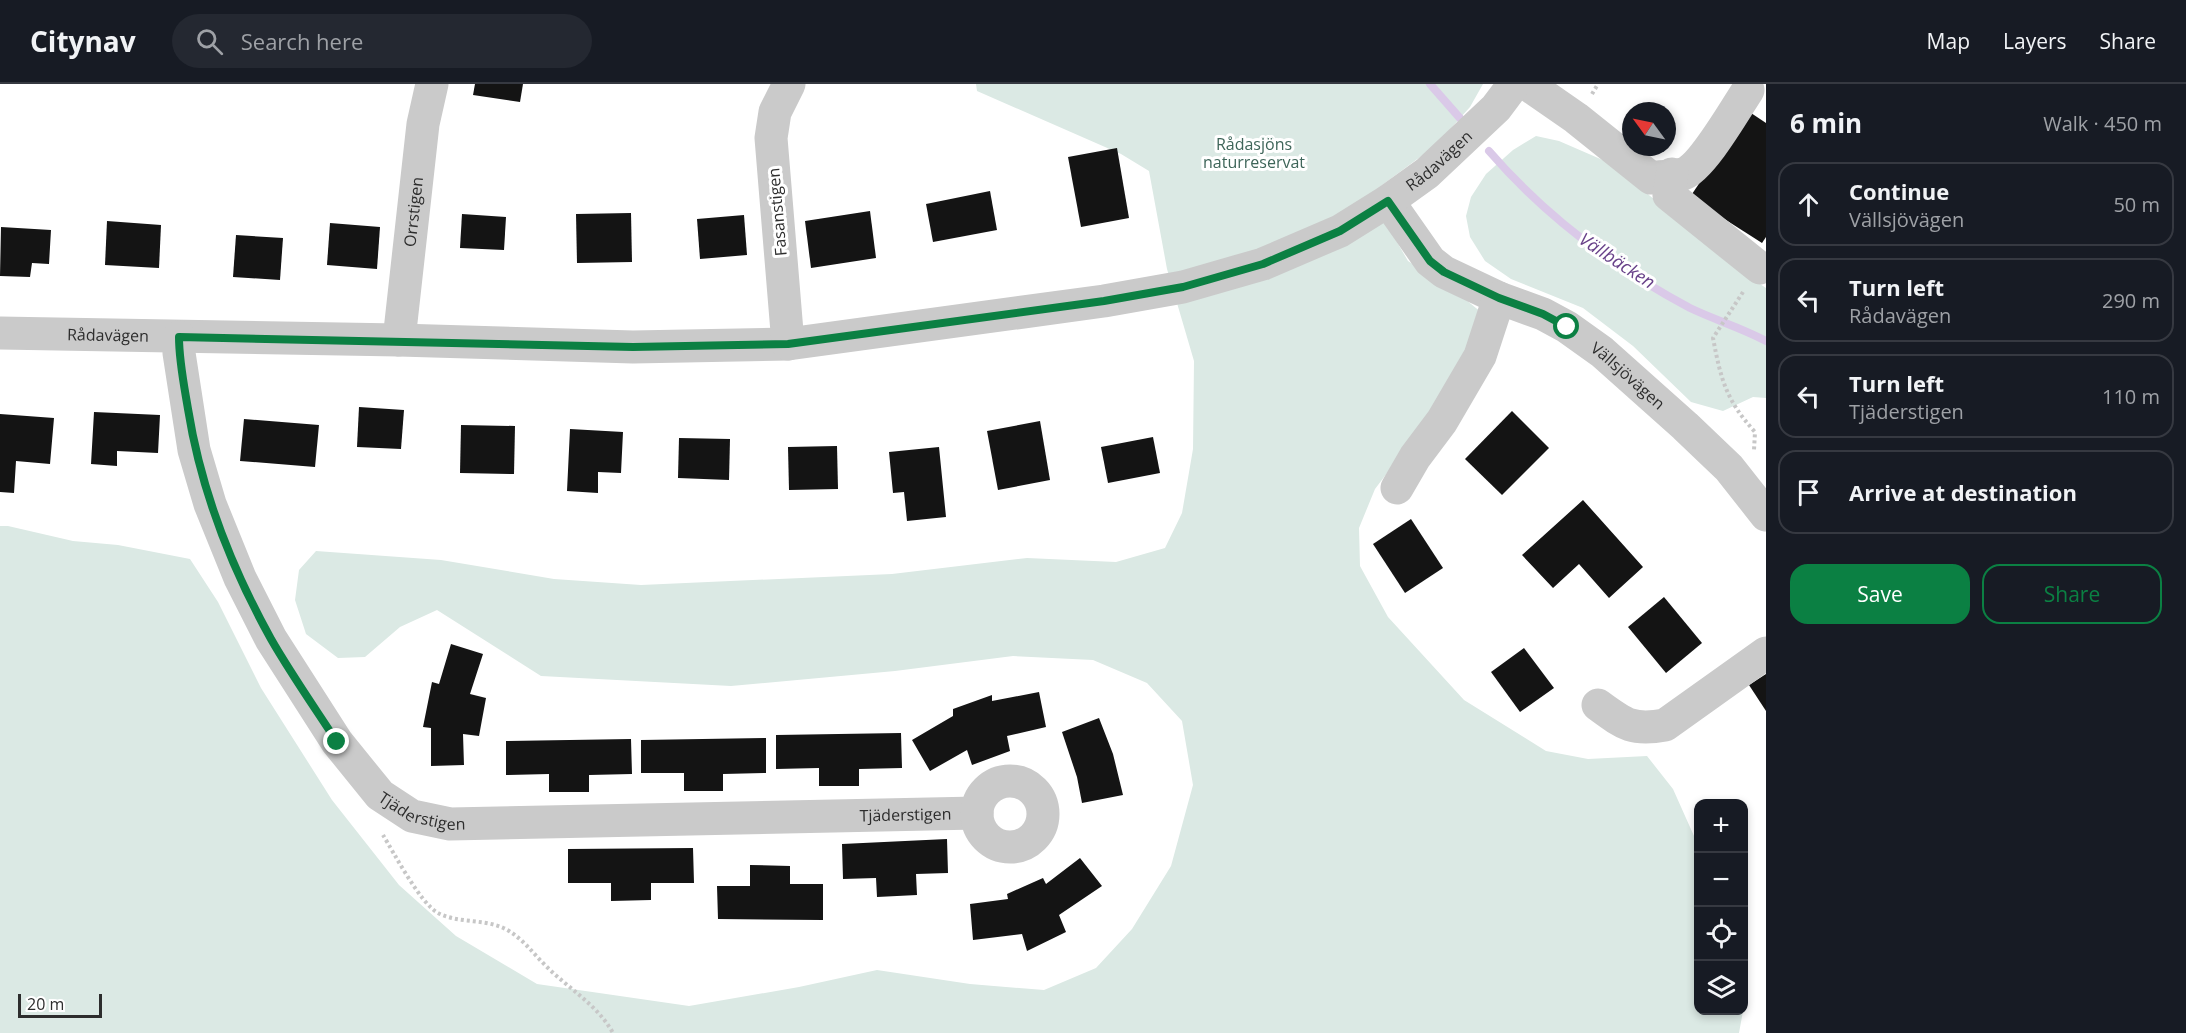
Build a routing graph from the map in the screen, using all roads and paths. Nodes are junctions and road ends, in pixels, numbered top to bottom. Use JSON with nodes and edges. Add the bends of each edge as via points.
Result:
{"nodes":[{"id":1,"x":432,"y":84,"type":"edge"},
{"id":2,"x":789,"y":84,"type":"edge"},
{"id":3,"x":1514,"y":84,"type":"edge"},
{"id":4,"x":1527,"y":84,"type":"edge"},
{"id":5,"x":1748,"y":90,"type":"dead end"},
{"id":6,"x":1662,"y":176,"type":"junction"},
{"id":7,"x":1388,"y":201,"type":"junction"},
{"id":8,"x":1760,"y":268,"type":"dead end"},
{"id":9,"x":1499,"y":298,"type":"junction"},
{"id":10,"x":1730,"y":311,"type":"dead end"},
{"id":11,"x":0,"y":333,"type":"edge"},
{"id":12,"x":179,"y":337,"type":"junction"},
{"id":13,"x":399,"y":340,"type":"junction"},
{"id":14,"x":788,"y":344,"type":"junction"},
{"id":15,"x":1729,"y":468,"type":"junction"},
{"id":16,"x":1397,"y":488,"type":"dead end"},
{"id":17,"x":1766,"y":515,"type":"edge"},
{"id":18,"x":1766,"y":653,"type":"edge"},
{"id":19,"x":1598,"y":705,"type":"dead end"},
{"id":20,"x":977,"y":813,"type":"dead end"}],
"edges":[{"from":1,"to":13,"type":"street","name":"Orrstigen","via":[[423,124]]},
{"from":2,"to":14,"type":"street","name":"Fasanstigen","via":[[775,112],[771,138]]},
{"from":3,"to":7,"type":"street","name":"Rådavägen","via":[[1496,108],[1427,173]]},
{"from":4,"to":6,"type":"street"},
{"from":5,"to":6,"type":"street","via":[[1691,171]]},
{"from":6,"to":8,"type":"street","via":[[1669,195]]},
{"from":7,"to":9,"type":"street","name":"Vällsjövägen","via":[[1430,261],[1444,272]]},
{"from":7,"to":14,"type":"street","name":"Rådavägen","via":[[1340,231],[1263,264],[1183,287]]},
{"from":9,"to":15,"type":"street","name":"Vällsjövägen","via":[[1567,327],[1602,352]]},
{"from":9,"to":16,"type":"street","via":[[1480,356]]},
{"from":10,"to":15,"type":"path","via":[[1713,338],[1720,378],[1739,414],[1755,432],[1754,450]]},
{"from":11,"to":12,"type":"street","name":"Rådavägen"},
{"from":12,"to":13,"type":"street","name":"Rådavägen"},
{"from":12,"to":20,"type":"street","name":"Tjäderstigen","via":[[194,450],[210,504],[240,578],[271,639],[337,742],[380,795],[412,816],[450,824]]},
{"from":13,"to":14,"type":"street","name":"Rådavägen","via":[[633,347]]},
{"from":15,"to":17,"type":"street","name":"Vällsjövägen"},
{"from":18,"to":19,"type":"street","via":[[1665,725],[1645,728],[1620,721]]}]}
